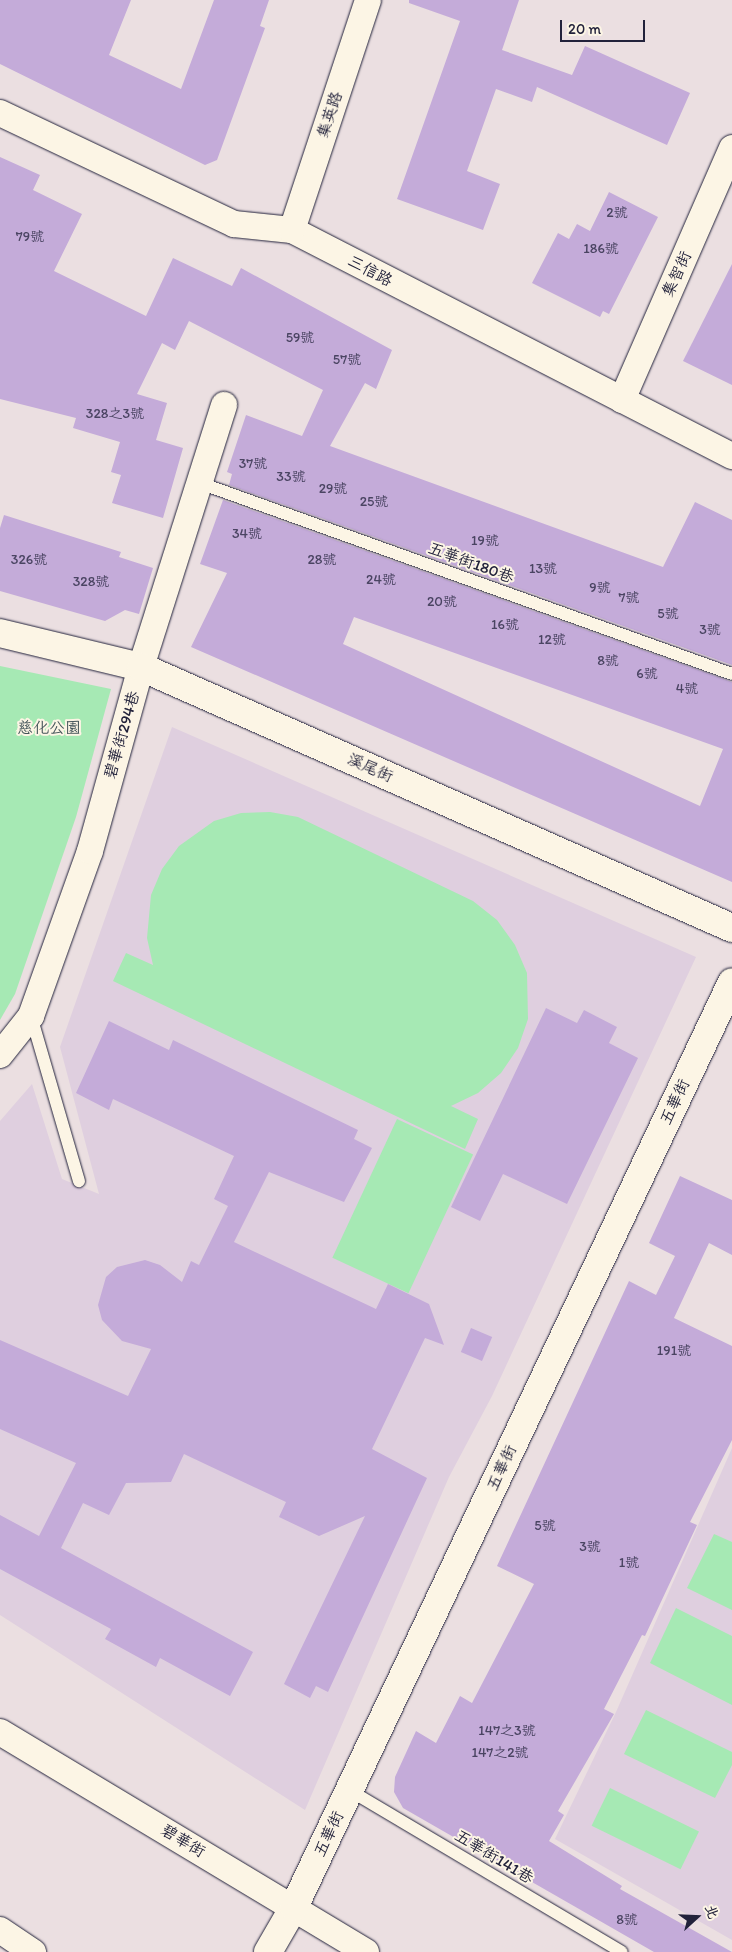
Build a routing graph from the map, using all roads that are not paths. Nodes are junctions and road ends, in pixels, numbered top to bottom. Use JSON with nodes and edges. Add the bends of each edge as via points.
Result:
{"nodes":[{"id":1,"x":368,"y":0,"type":"edge"},
{"id":2,"x":0,"y":113,"type":"edge"},
{"id":3,"x":732,"y":148,"type":"edge"},
{"id":4,"x":292,"y":230,"type":"junction"},
{"id":5,"x":622,"y":400,"type":"junction"},
{"id":6,"x":224,"y":405,"type":"dead end"},
{"id":7,"x":732,"y":456,"type":"edge"},
{"id":8,"x":200,"y":483,"type":"junction"},
{"id":9,"x":0,"y":632,"type":"edge"},
{"id":10,"x":141,"y":667,"type":"junction"},
{"id":11,"x":732,"y":674,"type":"edge"},
{"id":12,"x":732,"y":928,"type":"edge"},
{"id":13,"x":732,"y":982,"type":"edge"},
{"id":14,"x":31,"y":1016,"type":"junction"},
{"id":15,"x":0,"y":1055,"type":"edge"},
{"id":16,"x":79,"y":1181,"type":"dead end"},
{"id":17,"x":0,"y":1732,"type":"edge"},
{"id":18,"x":349,"y":1790,"type":"junction"},
{"id":19,"x":294,"y":1907,"type":"junction"},
{"id":20,"x":0,"y":1930,"type":"edge"},
{"id":21,"x":33,"y":1952,"type":"edge"},
{"id":22,"x":268,"y":1952,"type":"edge"},
{"id":23,"x":366,"y":1952,"type":"edge"},
{"id":24,"x":622,"y":1952,"type":"edge"}],
"edges":[{"from":1,"to":4,"type":"street","name":"集英路"},
{"from":2,"to":4,"type":"street","name":"三信路","via":[[234,224]]},
{"from":3,"to":5,"type":"street","name":"集智街"},
{"from":4,"to":5,"type":"street","name":"三信路"},
{"from":5,"to":7,"type":"street","name":"三信路"},
{"from":6,"to":8,"type":"street","name":"碧華街294巷"},
{"from":8,"to":10,"type":"street","name":"碧華街294巷"},
{"from":8,"to":11,"type":"lane","name":"五華街180巷"},
{"from":9,"to":10,"type":"street","name":"溪尾街"},
{"from":10,"to":12,"type":"street","name":"溪尾街"},
{"from":10,"to":14,"type":"street","name":"碧華街294巷","via":[[90,851]]},
{"from":13,"to":18,"type":"street","name":"五華街"},
{"from":14,"to":15,"type":"street","name":"碧華街294巷"},
{"from":14,"to":16,"type":"lane"},
{"from":17,"to":19,"type":"street","name":"碧華街"},
{"from":18,"to":19,"type":"street","name":"五華街"},
{"from":18,"to":24,"type":"lane","name":"五華街141巷"},
{"from":19,"to":22,"type":"street","name":"五華街"},
{"from":19,"to":23,"type":"street","name":"碧華街"},
{"from":20,"to":21,"type":"street"}]}
